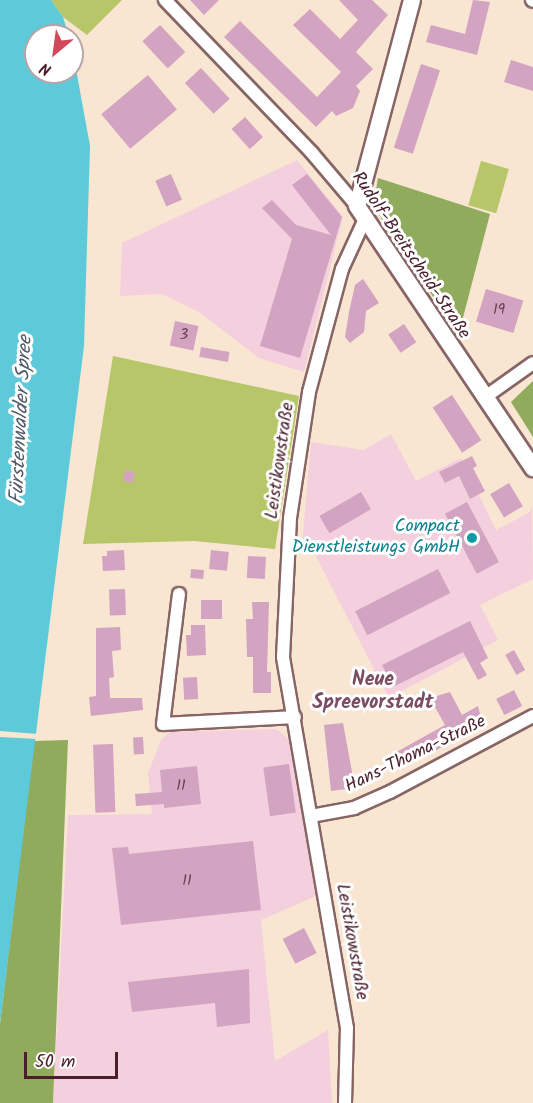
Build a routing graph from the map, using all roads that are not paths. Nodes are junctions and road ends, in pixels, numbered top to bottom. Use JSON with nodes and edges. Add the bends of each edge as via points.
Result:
{"nodes":[{"id":1,"x":165,"y":0,"type":"edge"},
{"id":2,"x":412,"y":0,"type":"edge"},
{"id":3,"x":361,"y":212,"type":"junction"},
{"id":4,"x":533,"y":363,"type":"edge"},
{"id":5,"x":484,"y":398,"type":"junction"},
{"id":6,"x":533,"y":468,"type":"edge"},
{"id":7,"x":179,"y":594,"type":"dead end"},
{"id":8,"x":533,"y":716,"type":"edge"},
{"id":9,"x":295,"y":717,"type":"junction"},
{"id":10,"x":311,"y":816,"type":"junction"},
{"id":11,"x":345,"y":1103,"type":"edge"}],
"edges":[{"from":1,"to":3,"type":"street","name":"Rudolf-Breitscheid-Straße","via":[[312,153]]},
{"from":2,"to":3,"type":"main road"},
{"from":3,"to":5,"type":"main road","name":"Rudolf-Breitscheid-Straße"},
{"from":3,"to":9,"type":"street","name":"Leistikowstraße","via":[[314,367],[298,452],[290,518],[283,657]]},
{"from":4,"to":5,"type":"street"},
{"from":5,"to":6,"type":"main road","name":"Rudolf-Breitscheid-Straße"},
{"from":7,"to":9,"type":"street","via":[[163,724]]},
{"from":8,"to":10,"type":"street","name":"Hans-Thoma-Straße","via":[[390,792],[354,808]]},
{"from":9,"to":10,"type":"street","name":"Leistikowstraße"},
{"from":10,"to":11,"type":"street","name":"Leistikowstraße","via":[[347,1028]]}]}
